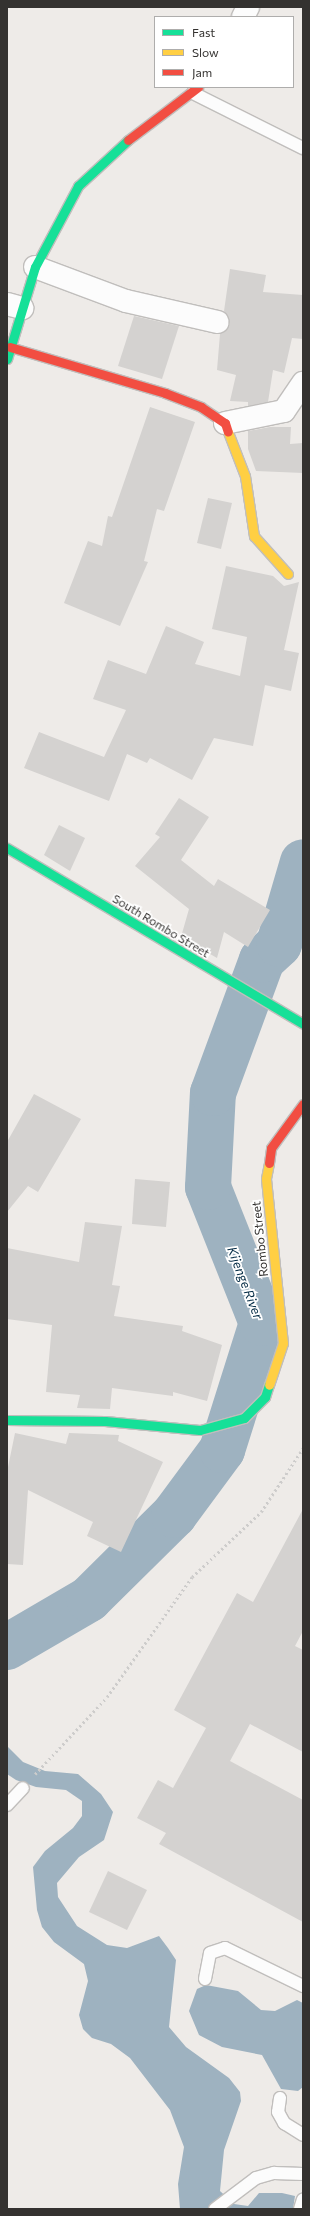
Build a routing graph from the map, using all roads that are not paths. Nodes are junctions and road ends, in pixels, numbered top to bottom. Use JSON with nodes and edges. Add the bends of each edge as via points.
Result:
{"nodes":[{"id":1,"x":248,"y":7,"type":"edge"},
{"id":2,"x":244,"y":16,"type":"edge"},
{"id":3,"x":196,"y":90,"type":"edge"},
{"id":4,"x":303,"y":148,"type":"edge"},
{"id":5,"x":35,"y":267,"type":"junction"},
{"id":6,"x":15,"y":306,"type":"edge"},
{"id":7,"x":218,"y":322,"type":"dead end"},
{"id":8,"x":10,"y":347,"type":"junction"},
{"id":9,"x":7,"y":359,"type":"edge"},
{"id":10,"x":303,"y":383,"type":"edge"},
{"id":11,"x":225,"y":423,"type":"junction"},
{"id":12,"x":288,"y":574,"type":"dead end"},
{"id":13,"x":7,"y":848,"type":"edge"},
{"id":14,"x":303,"y":1024,"type":"edge"},
{"id":15,"x":303,"y":1104,"type":"edge"},
{"id":16,"x":7,"y":1420,"type":"edge"},
{"id":17,"x":23,"y":1788,"type":"dead end"},
{"id":18,"x":7,"y":1805,"type":"edge"},
{"id":19,"x":204,"y":1979,"type":"dead end"},
{"id":20,"x":303,"y":1986,"type":"edge"},
{"id":21,"x":280,"y":2098,"type":"dead end"},
{"id":22,"x":303,"y":2135,"type":"edge"},
{"id":23,"x":303,"y":2174,"type":"edge"},
{"id":24,"x":303,"y":2199,"type":"edge"},
{"id":25,"x":215,"y":2209,"type":"edge"},
{"id":26,"x":300,"y":2209,"type":"edge"}],
"edges":[{"from":1,"to":2,"type":"street"},
{"from":3,"to":4,"type":"lane"},
{"from":3,"to":5,"type":"street","via":[[110,153],[78,186]]},
{"from":5,"to":6,"type":"street"},
{"from":5,"to":7,"type":"street","via":[[126,301]]},
{"from":6,"to":8,"type":"street"},
{"from":8,"to":9,"type":"street"},
{"from":8,"to":11,"type":"street","via":[[165,392],[201,407]]},
{"from":10,"to":11,"type":"street","via":[[284,411]]},
{"from":11,"to":12,"type":"street","via":[[245,476],[254,536]]},
{"from":13,"to":14,"type":"street","name":"South Rombo Street"},
{"from":15,"to":16,"type":"street","name":"Rombo Street","via":[[271,1148],[266,1179],[283,1343],[265,1397],[244,1418],[200,1430],[105,1421]]},
{"from":17,"to":18,"type":"lane"},
{"from":19,"to":20,"type":"lane","via":[[210,1952],[225,1948]]},
{"from":21,"to":22,"type":"lane","via":[[278,2112],[284,2123]]},
{"from":23,"to":25,"type":"lane","via":[[274,2173],[256,2178]]},
{"from":24,"to":26,"type":"lane"}]}
